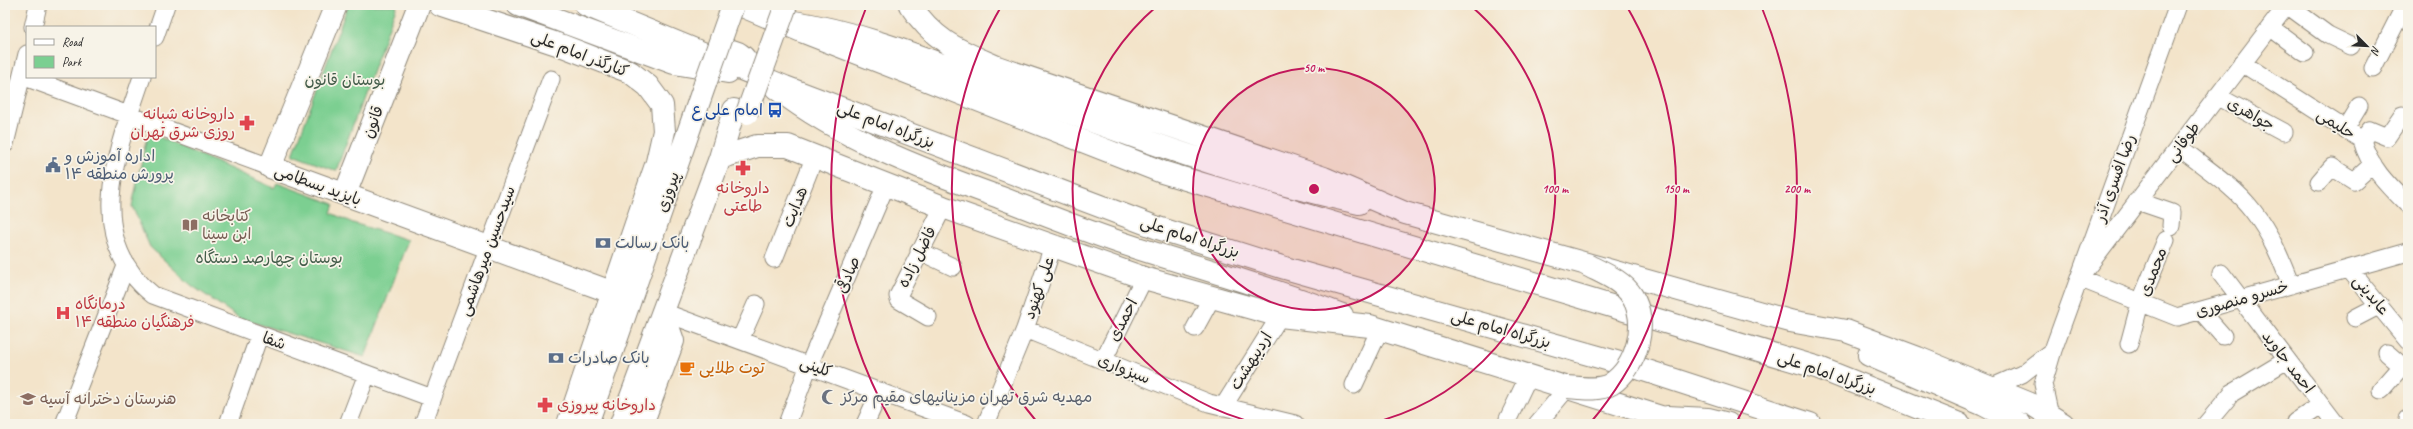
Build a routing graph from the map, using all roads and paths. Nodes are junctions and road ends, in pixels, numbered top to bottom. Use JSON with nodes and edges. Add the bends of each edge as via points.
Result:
{"nodes":[{"id":1,"x":38,"y":5,"type":"edge"},
{"id":2,"x":166,"y":5,"type":"edge"},
{"id":3,"x":336,"y":5,"type":"edge"},
{"id":4,"x":419,"y":5,"type":"edge"},
{"id":5,"x":440,"y":5,"type":"edge"},
{"id":6,"x":518,"y":5,"type":"edge"},
{"id":7,"x":586,"y":5,"type":"edge"},
{"id":8,"x":733,"y":5,"type":"edge"},
{"id":9,"x":740,"y":5,"type":"edge"},
{"id":10,"x":910,"y":5,"type":"edge"},
{"id":11,"x":2178,"y":5,"type":"edge"},
{"id":12,"x":2287,"y":5,"type":"edge"},
{"id":13,"x":2405,"y":6,"type":"edge"},
{"id":14,"x":777,"y":10,"type":"edge"},
{"id":15,"x":33,"y":26,"type":"edge"},
{"id":16,"x":2270,"y":27,"type":"junction"},
{"id":17,"x":156,"y":34,"type":"edge"},
{"id":18,"x":2351,"y":46,"type":"dead end"},
{"id":19,"x":717,"y":50,"type":"junction"},
{"id":20,"x":2305,"y":53,"type":"dead end"},
{"id":21,"x":26,"y":58,"type":"edge"},
{"id":22,"x":2242,"y":63,"type":"junction"},
{"id":23,"x":2373,"y":68,"type":"dead end"},
{"id":24,"x":757,"y":74,"type":"junction"},
{"id":25,"x":22,"y":76,"type":"junction"},
{"id":26,"x":26,"y":77,"type":"edge"},
{"id":27,"x":27,"y":78,"type":"edge"},
{"id":28,"x":142,"y":78,"type":"edge"},
{"id":29,"x":551,"y":79,"type":"dead end"},
{"id":30,"x":2217,"y":96,"type":"junction"},
{"id":31,"x":2359,"y":106,"type":"dead end"},
{"id":32,"x":740,"y":112,"type":"junction"},
{"id":33,"x":129,"y":115,"type":"junction"},
{"id":34,"x":2402,"y":116,"type":"dead end"},
{"id":35,"x":2345,"y":129,"type":"junction"},
{"id":36,"x":2284,"y":132,"type":"dead end"},
{"id":37,"x":2362,"y":140,"type":"junction"},
{"id":38,"x":5,"y":144,"type":"edge"},
{"id":39,"x":2179,"y":147,"type":"junction"},
{"id":40,"x":815,"y":156,"type":"junction"},
{"id":41,"x":720,"y":158,"type":"junction"},
{"id":42,"x":2372,"y":164,"type":"junction"},
{"id":43,"x":270,"y":167,"type":"junction"},
{"id":44,"x":2320,"y":182,"type":"dead end"},
{"id":45,"x":886,"y":185,"type":"junction"},
{"id":46,"x":345,"y":194,"type":"junction"},
{"id":47,"x":2137,"y":201,"type":"junction"},
{"id":48,"x":2408,"y":205,"type":"edge"},
{"id":49,"x":943,"y":207,"type":"junction"},
{"id":50,"x":1405,"y":213,"type":"junction"},
{"id":51,"x":1053,"y":246,"type":"junction"},
{"id":52,"x":488,"y":247,"type":"junction"},
{"id":53,"x":919,"y":251,"type":"junction"},
{"id":54,"x":2408,"y":252,"type":"edge"},
{"id":55,"x":774,"y":259,"type":"dead end"},
{"id":56,"x":1587,"y":265,"type":"junction"},
{"id":57,"x":126,"y":266,"type":"junction"},
{"id":58,"x":953,"y":267,"type":"dead end"},
{"id":59,"x":2348,"y":269,"type":"junction"},
{"id":60,"x":2220,"y":272,"type":"dead end"},
{"id":61,"x":1144,"y":278,"type":"junction"},
{"id":62,"x":2079,"y":278,"type":"junction"},
{"id":63,"x":2291,"y":285,"type":"junction"},
{"id":64,"x":614,"y":293,"type":"junction"},
{"id":65,"x":1212,"y":297,"type":"junction"},
{"id":66,"x":2240,"y":300,"type":"junction"},
{"id":67,"x":2140,"y":303,"type":"junction"},
{"id":68,"x":756,"y":304,"type":"dead end"},
{"id":69,"x":2380,"y":305,"type":"junction"},
{"id":70,"x":2201,"y":311,"type":"junction"},
{"id":71,"x":663,"y":312,"type":"junction"},
{"id":72,"x":928,"y":316,"type":"dead end"},
{"id":73,"x":1280,"y":316,"type":"junction"},
{"id":74,"x":2355,"y":318,"type":"dead end"},
{"id":75,"x":1790,"y":321,"type":"junction"},
{"id":76,"x":1375,"y":327,"type":"junction"},
{"id":77,"x":1195,"y":328,"type":"dead end"},
{"id":78,"x":1025,"y":330,"type":"junction"},
{"id":79,"x":259,"y":336,"type":"junction"},
{"id":80,"x":2223,"y":336,"type":"dead end"},
{"id":81,"x":740,"y":340,"type":"junction"},
{"id":82,"x":2408,"y":341,"type":"edge"},
{"id":83,"x":2129,"y":344,"type":"dead end"},
{"id":84,"x":2053,"y":350,"type":"junction"},
{"id":85,"x":2387,"y":353,"type":"dead end"},
{"id":86,"x":2287,"y":360,"type":"junction"},
{"id":87,"x":1103,"y":361,"type":"junction"},
{"id":88,"x":2406,"y":364,"type":"edge"},
{"id":89,"x":809,"y":365,"type":"junction"},
{"id":90,"x":366,"y":374,"type":"junction"},
{"id":91,"x":1529,"y":375,"type":"junction"},
{"id":92,"x":1354,"y":384,"type":"dead end"},
{"id":93,"x":1568,"y":387,"type":"junction"},
{"id":94,"x":1990,"y":388,"type":"junction"},
{"id":95,"x":2381,"y":390,"type":"dead end"},
{"id":96,"x":880,"y":391,"type":"junction"},
{"id":97,"x":586,"y":393,"type":"junction"},
{"id":98,"x":432,"y":398,"type":"junction"},
{"id":99,"x":2321,"y":406,"type":"junction"},
{"id":100,"x":1223,"y":407,"type":"junction"},
{"id":101,"x":1245,"y":418,"type":"edge"},
{"id":102,"x":1656,"y":418,"type":"edge"},
{"id":103,"x":1508,"y":419,"type":"dead end"},
{"id":104,"x":2056,"y":420,"type":"edge"},
{"id":105,"x":2295,"y":422,"type":"dead end"},
{"id":106,"x":963,"y":423,"type":"edge"},
{"id":107,"x":64,"y":424,"type":"edge"},
{"id":108,"x":228,"y":424,"type":"edge"},
{"id":109,"x":348,"y":424,"type":"edge"},
{"id":110,"x":423,"y":424,"type":"edge"},
{"id":111,"x":568,"y":424,"type":"edge"},
{"id":112,"x":587,"y":424,"type":"edge"},
{"id":113,"x":621,"y":424,"type":"edge"},
{"id":114,"x":642,"y":424,"type":"edge"},
{"id":115,"x":787,"y":424,"type":"edge"},
{"id":116,"x":865,"y":424,"type":"edge"},
{"id":117,"x":986,"y":424,"type":"edge"},
{"id":118,"x":1295,"y":424,"type":"edge"},
{"id":119,"x":1536,"y":424,"type":"edge"},
{"id":120,"x":1683,"y":424,"type":"edge"},
{"id":121,"x":1728,"y":424,"type":"edge"},
{"id":122,"x":1810,"y":424,"type":"edge"},
{"id":123,"x":1959,"y":424,"type":"edge"},
{"id":124,"x":2020,"y":424,"type":"edge"},
{"id":125,"x":2206,"y":424,"type":"edge"},
{"id":126,"x":2336,"y":424,"type":"edge"}],
"edges":[{"from":1,"to":15,"type":"street"},
{"from":2,"to":17,"type":"street"},
{"from":3,"to":43,"type":"main road"},
{"from":4,"to":46,"type":"main road","name":"قانون"},
{"from":5,"to":64,"type":"main road","name":"کنارگذر امام علی","via":[[563,46],[630,72],[648,86],[662,105],[664,131],[657,162]]},
{"from":6,"to":24,"type":"main road","via":[[674,63]]},
{"from":7,"to":24,"type":"main road","name":"بزرگراه امام علی"},
{"from":8,"to":19,"type":"main road","name":"پیروزی","bridge":true},
{"from":9,"to":14,"type":"main road","name":"بزرگراه امام علی"},
{"from":10,"to":50,"type":"main road","via":[[930,30],[946,44],[997,67],[1324,178]]},
{"from":11,"to":62,"type":"street","name":"رضا افسری آذر"},
{"from":12,"to":16,"type":"street","name":"طوفانی"},
{"from":12,"to":18,"type":"street","via":[[2328,35]]},
{"from":13,"to":23,"type":"street"},
{"from":14,"to":24,"type":"main road"},
{"from":14,"to":32,"type":"main road","bridge":true},
{"from":14,"to":50,"type":"main road","via":[[853,33],[1117,130],[1278,183]]},
{"from":14,"to":123,"type":"main road","name":"بزرگراه امام علی","via":[[1162,172],[1819,368]]},
{"from":16,"to":20,"type":"street"},
{"from":16,"to":22,"type":"street","name":"طوفانی"},
{"from":19,"to":24,"type":"main road","via":[[734,50],[747,60]]},
{"from":19,"to":97,"type":"main road","name":"پیروزی","bridge":true},
{"from":21,"to":25,"type":"street"},
{"from":22,"to":30,"type":"street","name":"طوفانی"},
{"from":22,"to":35,"type":"street","name":"حلیمی"},
{"from":24,"to":32,"type":"main road"},
{"from":24,"to":76,"type":"main road","via":[[824,120],[882,152],[1129,246],[1295,297]]},
{"from":24,"to":122,"type":"main road","name":"بزرگراه امام علی","via":[[1158,228],[1285,268],[1642,369]]},
{"from":25,"to":26,"type":"street","name":"بایزید بسطامی"},
{"from":25,"to":38,"type":"street"},
{"from":27,"to":33,"type":"street","name":"بایزید بسطامی"},
{"from":28,"to":33,"type":"street","name":"شفا"},
{"from":29,"to":52,"type":"street","name":"سیدحسین میرهاشمی"},
{"from":30,"to":36,"type":"street","name":"جواهری"},
{"from":30,"to":39,"type":"street","name":"طوفانی"},
{"from":31,"to":35,"type":"street"},
{"from":32,"to":41,"type":"main road"},
{"from":33,"to":43,"type":"street","name":"بایزید بسطامی"},
{"from":33,"to":57,"type":"street","name":"شفا","via":[[109,195],[112,227]]},
{"from":34,"to":37,"type":"street","via":[[2387,137],[2370,130]]},
{"from":35,"to":37,"type":"street","name":"حلیمی"},
{"from":37,"to":42,"type":"street","name":"حلیمی","via":[[2366,155]]},
{"from":39,"to":47,"type":"street","name":"طوفانی"},
{"from":39,"to":63,"type":"street","via":[[2252,210],[2279,253]]},
{"from":40,"to":41,"type":"main road","via":[[788,146],[757,146]]},
{"from":40,"to":45,"type":"main road"},
{"from":40,"to":55,"type":"street","name":"هدایت"},
{"from":41,"to":71,"type":"main road"},
{"from":42,"to":44,"type":"street","via":[[2354,181],[2332,167]]},
{"from":42,"to":48,"type":"street","name":"حلیمی"},
{"from":43,"to":46,"type":"main road","name":"بایزید بسطامی"},
{"from":45,"to":49,"type":"main road"},
{"from":45,"to":89,"type":"street","name":"صادقی"},
{"from":46,"to":52,"type":"main road","name":"بایزید بسطامی"},
{"from":47,"to":62,"type":"street","name":"طوفانی"},
{"from":47,"to":67,"type":"street","name":"محمدی","via":[[2172,213],[2168,233]]},
{"from":49,"to":51,"type":"main road"},
{"from":49,"to":53,"type":"street","name":"فاضل زاده"},
{"from":50,"to":56,"type":"main road"},
{"from":51,"to":61,"type":"main road"},
{"from":51,"to":78,"type":"street","name":"علی کهنود"},
{"from":52,"to":64,"type":"main road","name":"بایزید بسطامی"},
{"from":52,"to":98,"type":"street","name":"سیدحسین میرهاشمی"},
{"from":53,"to":58,"type":"street"},
{"from":53,"to":72,"type":"street","name":"فاضل زاده","via":[[898,296],[899,300]]},
{"from":54,"to":59,"type":"street","name":"خسرو منصوری"},
{"from":56,"to":75,"type":"main road"},
{"from":56,"to":93,"type":"main road","bridge":true,"via":[[1618,282],[1632,296],[1639,316],[1639,342],[1631,362],[1610,384],[1593,389]]},
{"from":57,"to":79,"type":"street","name":"شفا","via":[[137,282],[153,295]]},
{"from":57,"to":107,"type":"street"},
{"from":59,"to":63,"type":"street","name":"خسرو منصوری"},
{"from":59,"to":69,"type":"street","name":"عابدینی"},
{"from":60,"to":66,"type":"street","name":"احمد جاوید"},
{"from":61,"to":65,"type":"main road"},
{"from":61,"to":87,"type":"street","name":"احمدی"},
{"from":62,"to":67,"type":"street","name":"خسرو منصوری"},
{"from":62,"to":84,"type":"street","name":"رضا افسری آذر"},
{"from":63,"to":66,"type":"street","name":"خسرو منصوری"},
{"from":64,"to":97,"type":"main road","name":"کنارگذر امام علی"},
{"from":65,"to":73,"type":"main road"},
{"from":65,"to":77,"type":"street"},
{"from":66,"to":70,"type":"street","name":"خسرو منصوری"},
{"from":66,"to":86,"type":"street","name":"احمد جاوید"},
{"from":67,"to":70,"type":"street","name":"خسرو منصوری","via":[[2177,317]]},
{"from":67,"to":83,"type":"street","name":"محمدی"},
{"from":68,"to":81,"type":"street"},
{"from":69,"to":74,"type":"street"},
{"from":69,"to":82,"type":"street","name":"عابدینی"},
{"from":70,"to":80,"type":"street"},
{"from":71,"to":81,"type":"street","name":"کلینی"},
{"from":71,"to":113,"type":"main road"},
{"from":71,"to":114,"type":"main road","via":[[673,341]]},
{"from":73,"to":76,"type":"main road"},
{"from":73,"to":100,"type":"street","name":"اردیبهشت"},
{"from":75,"to":94,"type":"main road","via":[[1846,331]]},
{"from":75,"to":124,"type":"main road","via":[[1984,405]]},
{"from":76,"to":91,"type":"main road"},
{"from":76,"to":92,"type":"street"},
{"from":78,"to":87,"type":"street","name":"سبزواری"},
{"from":78,"to":117,"type":"street","name":"علی کهنود"},
{"from":79,"to":90,"type":"street","name":"شفا"},
{"from":79,"to":108,"type":"street"},
{"from":81,"to":89,"type":"street","name":"کلینی"},
{"from":84,"to":94,"type":"street","via":[[2022,374]]},
{"from":84,"to":104,"type":"street","name":"رضا افسری آذر","via":[[2043,384]]},
{"from":85,"to":88,"type":"street"},
{"from":86,"to":99,"type":"street","name":"احمد جاوید"},
{"from":86,"to":125,"type":"street","via":[[2232,393]]},
{"from":87,"to":100,"type":"street","name":"سبزواری"},
{"from":88,"to":95,"type":"street"},
{"from":89,"to":96,"type":"street","name":"کلینی"},
{"from":89,"to":115,"type":"street","name":"صادقی"},
{"from":90,"to":98,"type":"street","name":"شفا"},
{"from":90,"to":109,"type":"street"},
{"from":91,"to":93,"type":"main road"},
{"from":91,"to":103,"type":"street"},
{"from":93,"to":102,"type":"main road"},
{"from":93,"to":119,"type":"street"},
{"from":94,"to":104,"type":"main road","via":[[2033,405]]},
{"from":96,"to":106,"type":"street","name":"کلینی"},
{"from":96,"to":116,"type":"street"},
{"from":97,"to":111,"type":"main road"},
{"from":97,"to":112,"type":"main road","name":"پیروزی"},
{"from":98,"to":110,"type":"street","name":"سیدحسین میرهاشمی"},
{"from":99,"to":105,"type":"street"},
{"from":99,"to":126,"type":"street","name":"احمد جاوید"},
{"from":100,"to":101,"type":"street","name":"سبزواری"},
{"from":101,"to":118,"type":"street","name":"سبزواری"},
{"from":102,"to":120,"type":"main road"},
{"from":102,"to":121,"type":"main road","via":[[1708,419]]}]}
